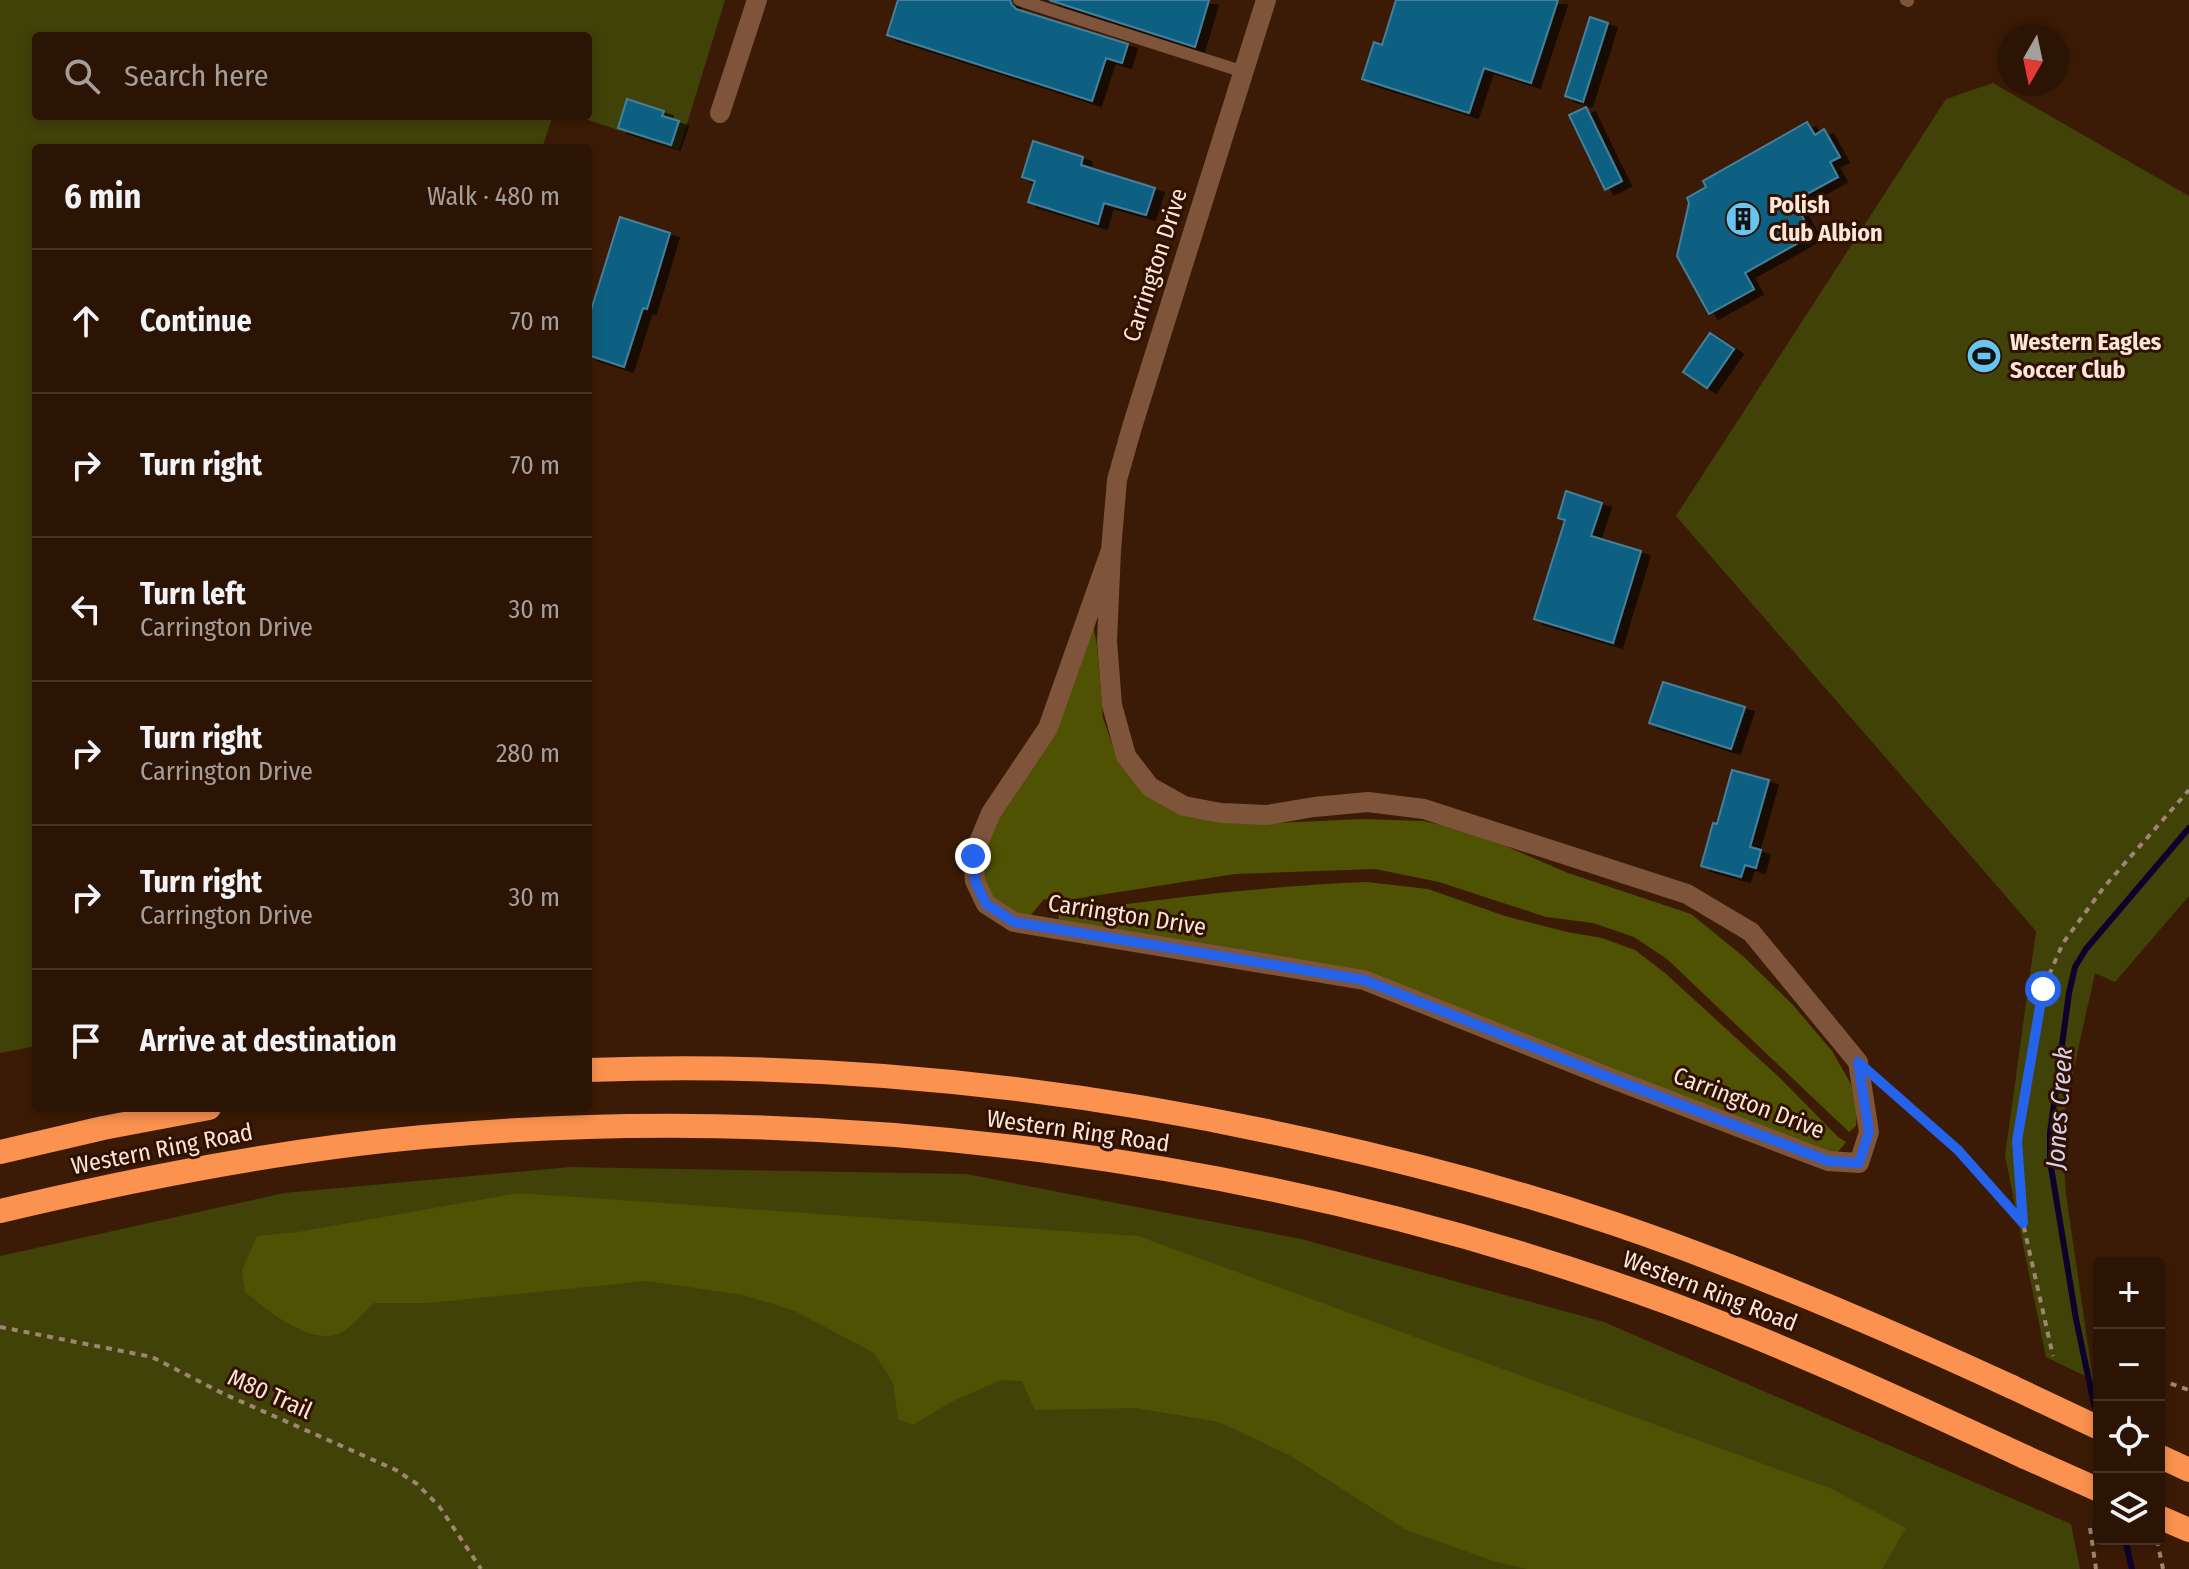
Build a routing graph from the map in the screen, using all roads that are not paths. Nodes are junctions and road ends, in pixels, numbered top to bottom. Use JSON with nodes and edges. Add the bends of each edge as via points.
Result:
{"nodes":[{"id":1,"x":757,"y":0,"type":"edge"},
{"id":2,"x":1019,"y":0,"type":"edge"},
{"id":3,"x":1266,"y":0,"type":"edge"},
{"id":4,"x":1244,"y":72,"type":"junction"},
{"id":5,"x":720,"y":113,"type":"dead end"},
{"id":6,"x":1111,"y":550,"type":"junction"},
{"id":7,"x":592,"y":1070,"type":"edge"},
{"id":8,"x":188,"y":1112,"type":"edge"},
{"id":9,"x":0,"y":1152,"type":"edge"},
{"id":10,"x":0,"y":1211,"type":"edge"},
{"id":11,"x":2093,"y":1425,"type":"edge"},
{"id":12,"x":2165,"y":1458,"type":"edge"},
{"id":13,"x":2189,"y":1470,"type":"edge"},
{"id":14,"x":2093,"y":1487,"type":"edge"}],
"edges":[{"from":1,"to":5,"type":"street"},
{"from":2,"to":4,"type":"lane"},
{"from":3,"to":4,"type":"street","name":"Carrington Drive"},
{"from":4,"to":6,"type":"street","name":"Carrington Drive","via":[[1117,480]]},
{"from":6,"to":6,"type":"street","name":"Carrington Drive","via":[[1107,641],[1112,705],[1126,756],[1150,787],[1184,806],[1221,813],[1267,815],[1368,802],[1424,809],[1687,894],[1751,932],[1858,1062],[1869,1132],[1859,1163],[1828,1161],[1364,980],[1014,922],[986,904],[975,881],[973,856],[991,813],[1048,728]]},
{"from":7,"to":11,"type":"highway","name":"Western Ring Road","bridge":true,"via":[[746,1069],[949,1081],[1189,1115],[1374,1154],[1574,1211],[1701,1255]]},
{"from":8,"to":9,"type":"highway","name":"Western Ring Road"},
{"from":10,"to":14,"type":"highway","name":"Western Ring Road","bridge":true,"via":[[266,1157],[498,1132],[748,1127],[1020,1149],[1287,1194],[1533,1258],[1785,1348]]},
{"from":12,"to":13,"type":"highway"}]}
